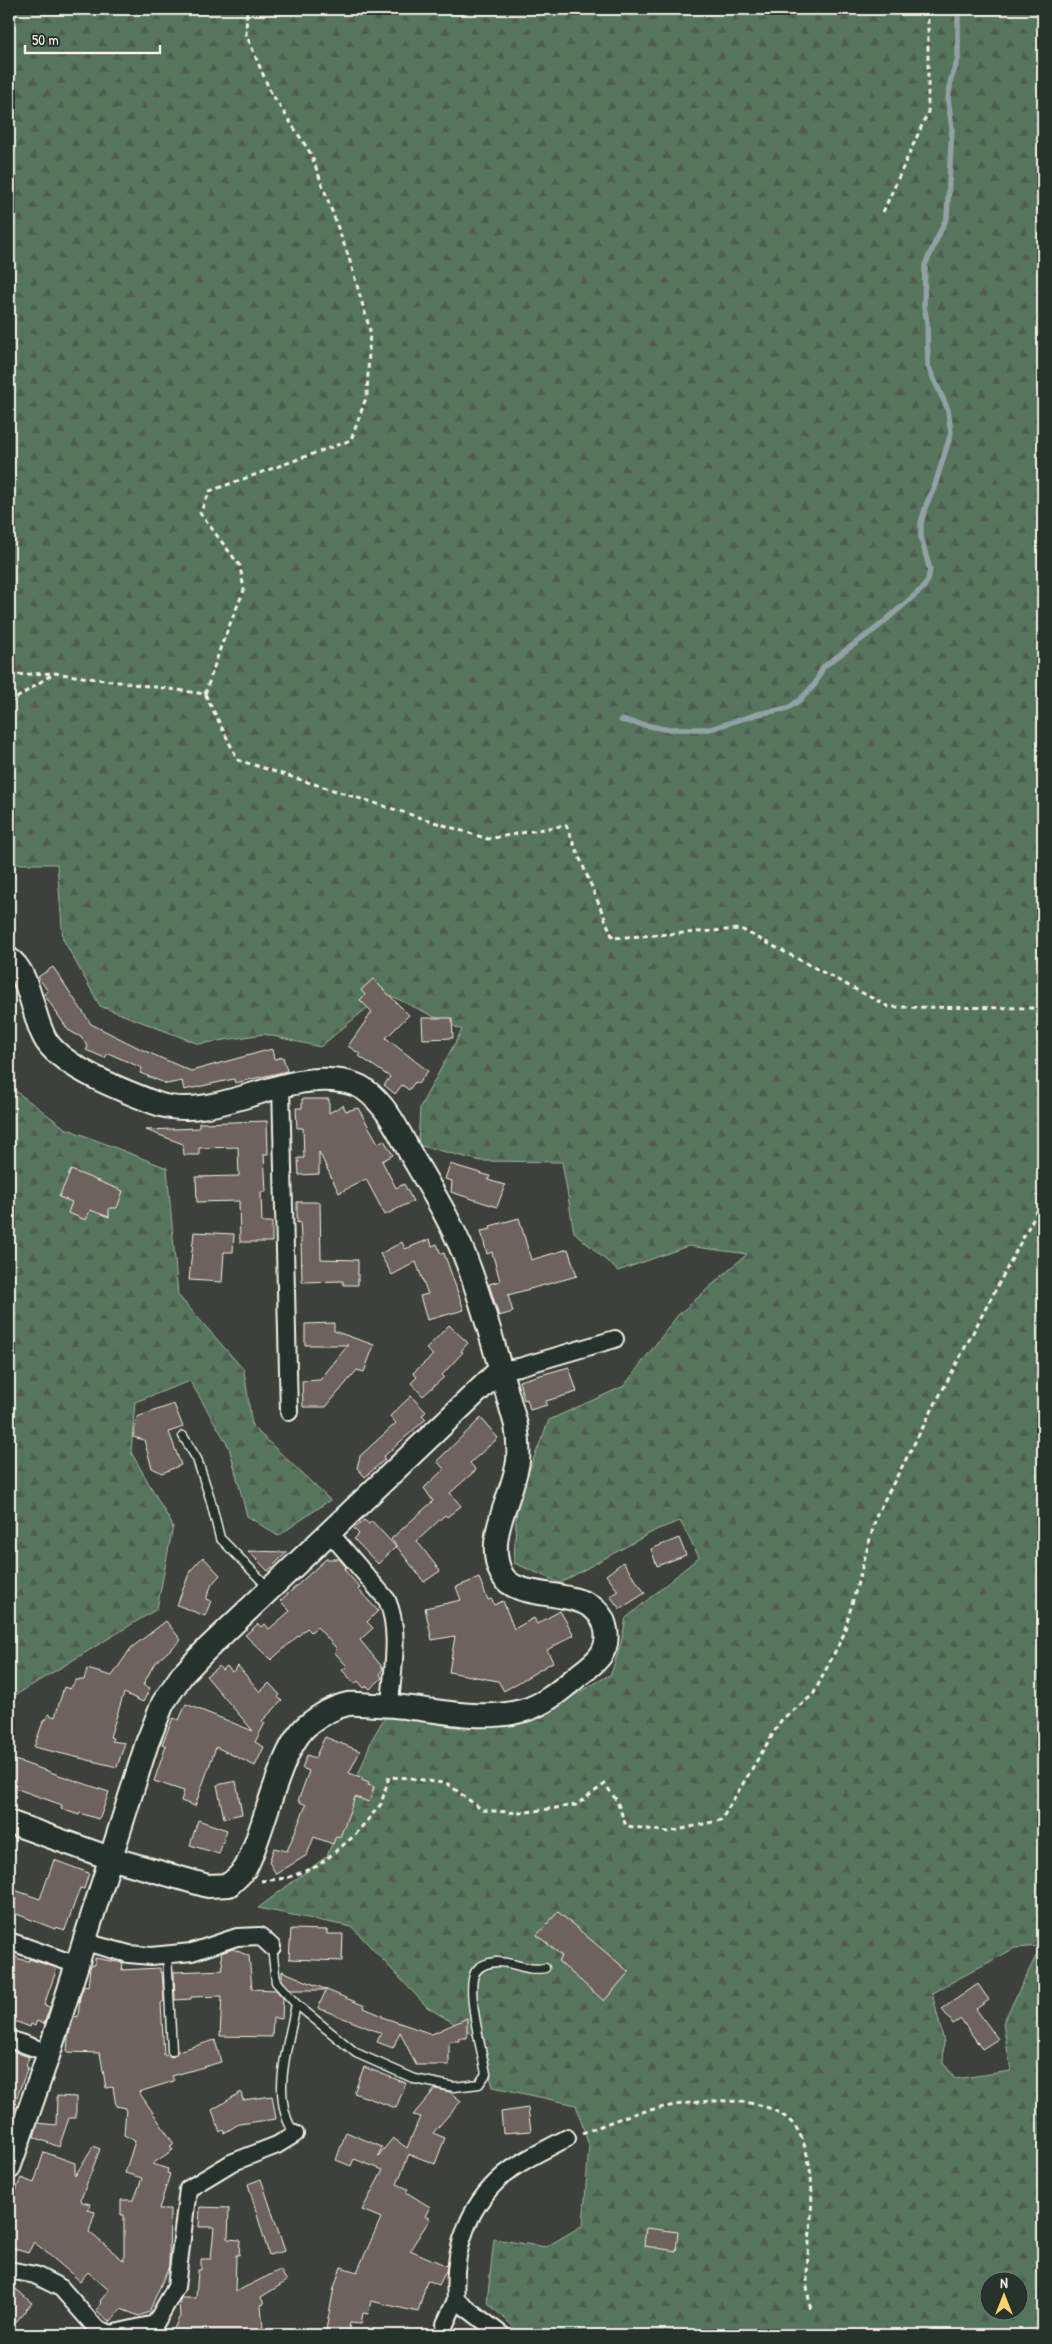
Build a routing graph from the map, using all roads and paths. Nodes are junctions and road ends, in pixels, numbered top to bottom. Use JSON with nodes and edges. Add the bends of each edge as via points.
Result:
{"nodes":[{"id":1,"x":247,"y":9,"type":"edge"},
{"id":2,"x":928,"y":9,"type":"edge"},
{"id":3,"x":883,"y":212,"type":"dead end"},
{"id":4,"x":54,"y":672,"type":"junction"},
{"id":5,"x":9,"y":675,"type":"edge"},
{"id":6,"x":205,"y":694,"type":"junction"},
{"id":7,"x":9,"y":702,"type":"edge"},
{"id":8,"x":9,"y":959,"type":"edge"},
{"id":9,"x":1043,"y":1008,"type":"edge"},
{"id":10,"x":281,"y":1087,"type":"junction"},
{"id":11,"x":1043,"y":1200,"type":"edge"},
{"id":12,"x":616,"y":1339,"type":"dead end"},
{"id":13,"x":500,"y":1370,"type":"junction"},
{"id":14,"x":289,"y":1412,"type":"dead end"},
{"id":15,"x":183,"y":1436,"type":"dead end"},
{"id":16,"x":330,"y":1533,"type":"junction"},
{"id":17,"x":270,"y":1589,"type":"junction"},
{"id":18,"x":390,"y":1705,"type":"junction"},
{"id":19,"x":9,"y":1822,"type":"edge"},
{"id":20,"x":110,"y":1858,"type":"junction"},
{"id":21,"x":230,"y":1885,"type":"junction"},
{"id":22,"x":9,"y":1941,"type":"edge"},
{"id":23,"x":85,"y":1942,"type":"junction"},
{"id":24,"x":272,"y":1946,"type":"joint"},
{"id":25,"x":167,"y":1954,"type":"junction"},
{"id":26,"x":77,"y":1965,"type":"junction"},
{"id":27,"x":544,"y":1968,"type":"dead end"},
{"id":28,"x":296,"y":2004,"type":"junction"},
{"id":29,"x":9,"y":2040,"type":"edge"},
{"id":30,"x":172,"y":2051,"type":"dead end"},
{"id":31,"x":49,"y":2053,"type":"junction"},
{"id":32,"x":295,"y":2134,"type":"joint"},
{"id":33,"x":14,"y":2138,"type":"edge"},
{"id":34,"x":567,"y":2138,"type":"joint"},
{"id":35,"x":9,"y":2168,"type":"edge"},
{"id":36,"x":9,"y":2270,"type":"edge"},
{"id":37,"x":456,"y":2300,"type":"junction"},
{"id":38,"x":811,"y":2312,"type":"dead end"},
{"id":39,"x":445,"y":2324,"type":"dead end"},
{"id":40,"x":115,"y":2334,"type":"edge"},
{"id":41,"x":502,"y":2335,"type":"edge"}],
"edges":[{"from":1,"to":6,"type":"path","via":[[246,34],[270,91],[311,154],[349,258],[370,330],[367,395],[351,440],[210,492],[200,513],[240,566],[244,590]]},
{"from":2,"to":3,"type":"path","via":[[928,112]]},
{"from":4,"to":5,"type":"path"},
{"from":4,"to":6,"type":"path"},
{"from":4,"to":7,"type":"path"},
{"from":6,"to":9,"type":"path","via":[[238,760],[488,839],[566,825],[613,938],[741,929],[889,1007]]},
{"from":8,"to":10,"type":"street","via":[[22,977],[46,1040],[57,1055],[73,1066],[157,1104],[179,1107],[200,1107]]},
{"from":10,"to":13,"type":"street","via":[[316,1080],[341,1081],[363,1088],[386,1109],[450,1224],[470,1269]]},
{"from":10,"to":14,"type":"street"},
{"from":11,"to":21,"type":"path","via":[[877,1514],[843,1636],[813,1695],[782,1719],[721,1820],[670,1832],[626,1826],[617,1801],[605,1784],[576,1805],[520,1813],[482,1810],[448,1784],[389,1777],[381,1804],[354,1836],[318,1866],[287,1878]]},
{"from":12,"to":13,"type":"street"},
{"from":13,"to":16,"type":"street"},
{"from":13,"to":18,"type":"street","via":[[518,1443],[518,1462],[497,1539],[496,1562],[503,1577],[514,1586],[579,1600],[597,1611],[606,1628],[606,1646],[599,1660],[546,1700],[527,1710],[484,1715]]},
{"from":15,"to":17,"type":"lane","via":[[197,1459],[220,1538]]},
{"from":16,"to":17,"type":"street"},
{"from":16,"to":18,"type":"street","via":[[387,1600],[393,1613]]},
{"from":17,"to":20,"type":"street","via":[[182,1674],[163,1703],[146,1743]]},
{"from":18,"to":21,"type":"street","via":[[349,1704],[325,1712],[306,1725],[292,1745],[246,1868]]},
{"from":19,"to":20,"type":"street"},
{"from":20,"to":21,"type":"street","via":[[208,1886]]},
{"from":20,"to":23,"type":"street"},
{"from":22,"to":26,"type":"street"},
{"from":23,"to":25,"type":"street","via":[[129,1954]]},
{"from":23,"to":26,"type":"street"},
{"from":24,"to":25,"type":"street","via":[[260,1936],[237,1937],[192,1952]]},
{"from":24,"to":28,"type":"lane","via":[[276,1982]]},
{"from":25,"to":30,"type":"lane"},
{"from":26,"to":31,"type":"street"},
{"from":27,"to":28,"type":"lane","via":[[537,1970],[498,1962],[484,1964],[474,1973],[471,1988],[486,2074],[479,2084],[454,2086],[415,2079],[364,2057]]},
{"from":28,"to":32,"type":"lane","via":[[282,2081],[287,2122]]},
{"from":29,"to":31,"type":"street"},
{"from":31,"to":33,"type":"street"},
{"from":32,"to":40,"type":"street","via":[[277,2145],[231,2162],[188,2190],[176,2287],[155,2324]]},
{"from":33,"to":35,"type":"street"},
{"from":34,"to":37,"type":"street","via":[[511,2169],[488,2191],[468,2224],[458,2249],[454,2277]]},
{"from":34,"to":38,"type":"path","via":[[645,2111],[700,2102],[754,2102],[775,2111],[796,2128],[804,2145],[810,2176],[807,2284]]},
{"from":36,"to":40,"type":"street","via":[[35,2275],[61,2288],[97,2329]]},
{"from":37,"to":39,"type":"street"},
{"from":37,"to":41,"type":"street"}]}
